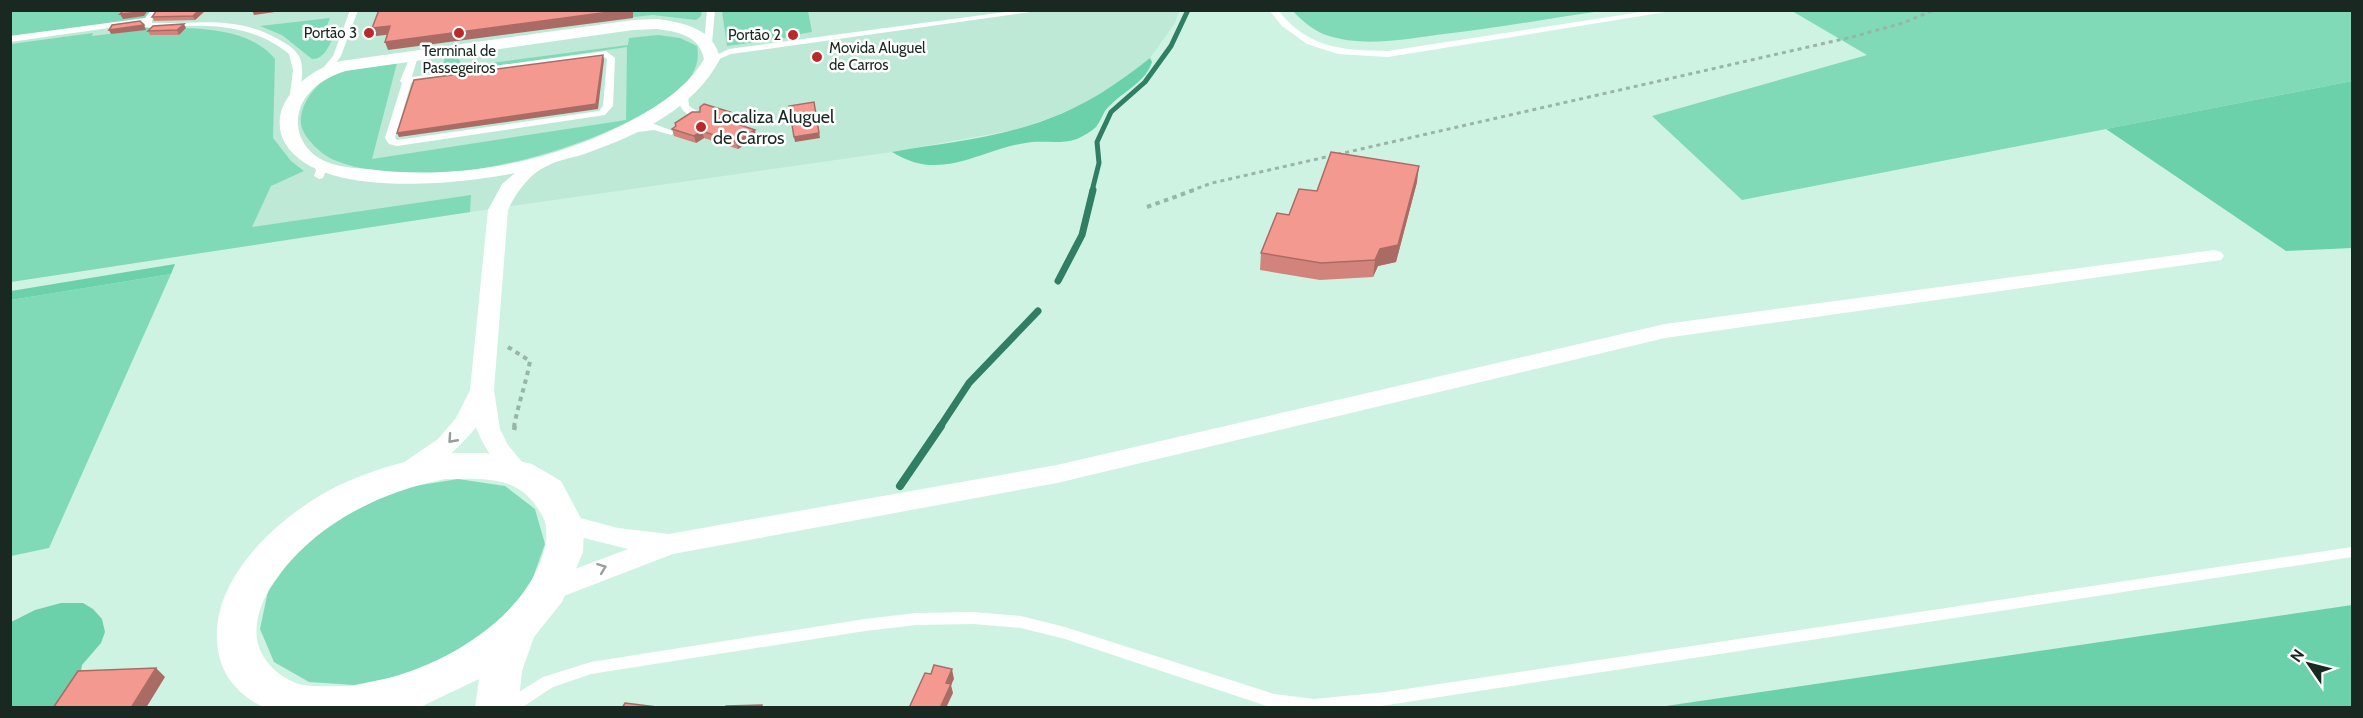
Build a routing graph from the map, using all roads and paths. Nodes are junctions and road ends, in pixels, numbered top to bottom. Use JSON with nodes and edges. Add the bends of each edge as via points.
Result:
{"nodes":[{"id":1,"x":156,"y":10,"type":"edge"},
{"id":2,"x":354,"y":10,"type":"edge"},
{"id":3,"x":711,"y":10,"type":"edge"},
{"id":4,"x":952,"y":10,"type":"edge"},
{"id":5,"x":1041,"y":10,"type":"edge"},
{"id":6,"x":1273,"y":10,"type":"edge"},
{"id":7,"x":1674,"y":10,"type":"edge"},
{"id":8,"x":1934,"y":10,"type":"edge"},
{"id":9,"x":1035,"y":11,"type":"edge"},
{"id":10,"x":148,"y":20,"type":"junction"},
{"id":11,"x":961,"y":25,"type":"junction"},
{"id":12,"x":10,"y":39,"type":"edge"},
{"id":13,"x":710,"y":50,"type":"junction"},
{"id":14,"x":414,"y":56,"type":"junction"},
{"id":15,"x":323,"y":74,"type":"junction"},
{"id":16,"x":405,"y":81,"type":"junction"},
{"id":17,"x":683,"y":96,"type":"junction"},
{"id":18,"x":294,"y":102,"type":"junction"},
{"id":19,"x":697,"y":115,"type":"edge"},
{"id":20,"x":627,"y":130,"type":"junction"},
{"id":21,"x":672,"y":132,"type":"edge"},
{"id":22,"x":538,"y":163,"type":"junction"},
{"id":23,"x":456,"y":177,"type":"junction"},
{"id":24,"x":1147,"y":207,"type":"dead end"},
{"id":25,"x":498,"y":210,"type":"junction"},
{"id":26,"x":2214,"y":256,"type":"dead end"},
{"id":27,"x":482,"y":390,"type":"junction"},
{"id":28,"x":519,"y":473,"type":"junction"},
{"id":29,"x":401,"y":475,"type":"junction"},
{"id":30,"x":565,"y":524,"type":"junction"},
{"id":31,"x":670,"y":544,"type":"junction"},
{"id":32,"x":2352,"y":552,"type":"edge"},
{"id":33,"x":548,"y":591,"type":"junction"},
{"id":34,"x":516,"y":630,"type":"junction"},
{"id":35,"x":413,"y":700,"type":"edge"},
{"id":36,"x":496,"y":708,"type":"edge"},
{"id":37,"x":507,"y":708,"type":"edge"}],
"edges":[{"from":1,"to":10,"type":"lane"},
{"from":2,"to":15,"type":"lane","via":[[337,56]]},
{"from":3,"to":13,"type":"lane"},
{"from":4,"to":11,"type":"lane"},
{"from":5,"to":9,"type":"lane"},
{"from":6,"to":7,"type":"lane","via":[[1284,26],[1310,45],[1341,52],[1388,54]]},
{"from":8,"to":24,"type":"path","via":[[1852,37],[1212,183]]},
{"from":9,"to":11,"type":"lane"},
{"from":10,"to":12,"type":"lane"},
{"from":10,"to":18,"type":"lane","via":[[148,25],[154,26],[230,24],[272,39],[296,60]]},
{"from":11,"to":13,"type":"lane","via":[[829,34],[729,52]]},
{"from":13,"to":14,"type":"street","via":[[703,38],[689,30],[657,24]]},
{"from":13,"to":17,"type":"street","via":[[697,83]]},
{"from":14,"to":15,"type":"street","via":[[341,66]]},
{"from":14,"to":16,"type":"lane"},
{"from":15,"to":18,"type":"street","via":[[306,86]]},
{"from":16,"to":16,"type":"lane","via":[[390,138],[397,143],[602,113],[608,106],[611,58],[598,54]]},
{"from":17,"to":19,"type":"lane","via":[[684,108]]},
{"from":17,"to":20,"type":"street"},
{"from":18,"to":23,"type":"street","via":[[286,124],[288,135],[318,170],[391,179]]},
{"from":20,"to":21,"type":"lane","via":[[654,127]]},
{"from":20,"to":22,"type":"street"},
{"from":22,"to":23,"type":"street"},
{"from":22,"to":25,"type":"street","via":[[508,188]]},
{"from":23,"to":25,"type":"street","via":[[480,184],[491,194]]},
{"from":25,"to":27,"type":"street"},
{"from":26,"to":31,"type":"street","via":[[1665,332],[1057,474]]},
{"from":27,"to":28,"type":"street","via":[[488,429],[499,450]]},
{"from":27,"to":29,"type":"street","one_way":true,"via":[[466,423],[447,445]]},
{"from":28,"to":29,"type":"main road","via":[[485,465],[445,466]]},
{"from":28,"to":30,"type":"main road","via":[[548,491]]},
{"from":29,"to":35,"type":"main road","via":[[356,493],[314,518],[278,549],[249,586],[236,624],[239,659],[261,686],[299,703],[350,705]]},
{"from":30,"to":31,"type":"street","via":[[618,538]]},
{"from":30,"to":33,"type":"main road","via":[[564,552]]},
{"from":33,"to":31,"type":"street","one_way":true},
{"from":32,"to":37,"type":"lane","via":[[1386,699],[1314,706],[1251,695],[1021,622],[972,618],[865,625],[591,668],[548,682]]},
{"from":33,"to":34,"type":"main road"},
{"from":34,"to":35,"type":"main road"},
{"from":34,"to":36,"type":"main road","via":[[501,671]]}]}
